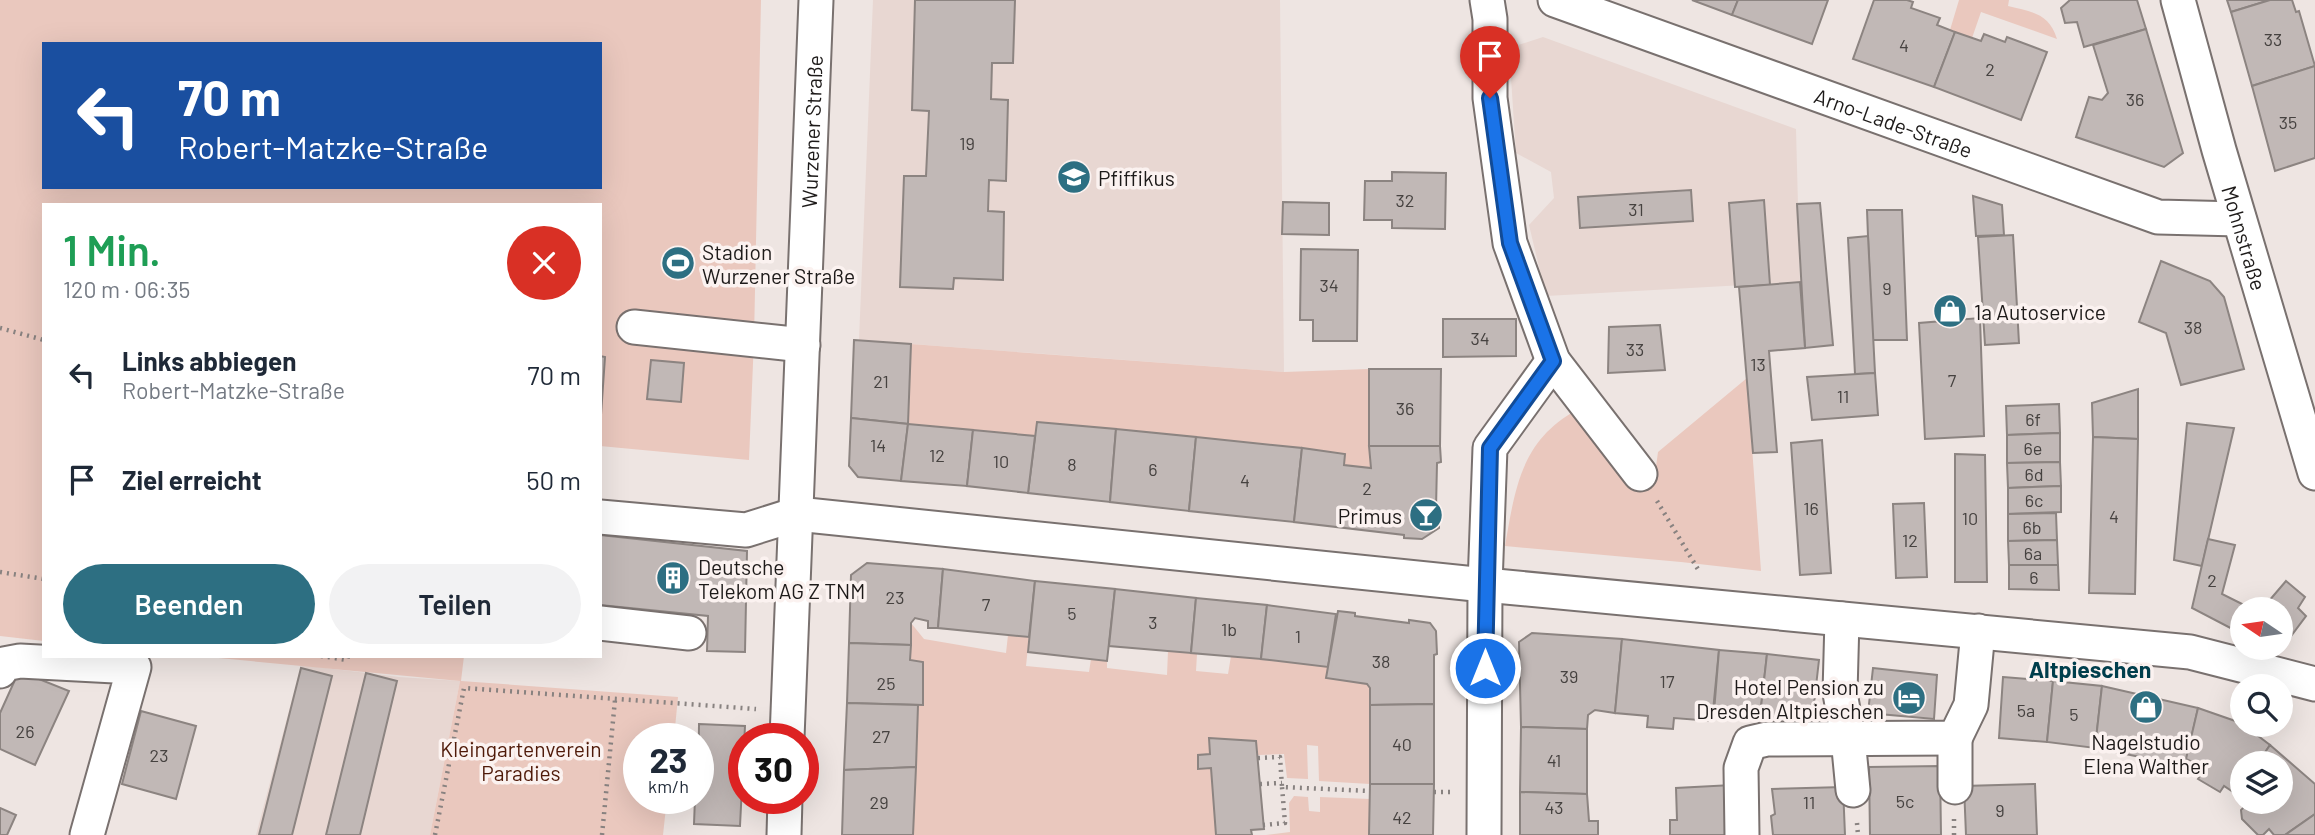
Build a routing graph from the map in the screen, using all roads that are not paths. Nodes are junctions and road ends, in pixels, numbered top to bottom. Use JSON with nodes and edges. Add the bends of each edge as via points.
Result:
{"nodes":[{"id":1,"x":816,"y":0,"type":"edge"},
{"id":2,"x":1487,"y":0,"type":"edge"},
{"id":3,"x":1555,"y":0,"type":"edge"},
{"id":4,"x":2178,"y":0,"type":"edge"},
{"id":5,"x":2239,"y":219,"type":"junction"},
{"id":6,"x":634,"y":327,"type":"dead end"},
{"id":7,"x":803,"y":345,"type":"junction"},
{"id":8,"x":1553,"y":361,"type":"junction"},
{"id":9,"x":2309,"y":434,"type":"edge"},
{"id":10,"x":2315,"y":473,"type":"edge"},
{"id":11,"x":1640,"y":474,"type":"road end"},
{"id":12,"x":797,"y":514,"type":"junction"},
{"id":13,"x":602,"y":517,"type":"edge"},
{"id":14,"x":1485,"y":585,"type":"junction"},
{"id":15,"x":1842,"y":619,"type":"junction"},
{"id":16,"x":602,"y":623,"type":"edge"},
{"id":17,"x":1979,"y":631,"type":"junction"},
{"id":18,"x":689,"y":633,"type":"dead end"},
{"id":19,"x":0,"y":671,"type":"edge"},
{"id":20,"x":2315,"y":684,"type":"edge"},
{"id":21,"x":788,"y":723,"type":"edge"},
{"id":22,"x":1848,"y":738,"type":"junction"},
{"id":23,"x":1955,"y":738,"type":"junction"},
{"id":24,"x":1955,"y":787,"type":"dead end"},
{"id":25,"x":1853,"y":790,"type":"dead end"},
{"id":26,"x":785,"y":814,"type":"edge"},
{"id":27,"x":87,"y":835,"type":"edge"},
{"id":28,"x":784,"y":835,"type":"edge"},
{"id":29,"x":1484,"y":835,"type":"edge"},
{"id":30,"x":1742,"y":835,"type":"edge"}],
"edges":[{"from":1,"to":7,"type":"street","name":"Wurzener Straße"},
{"from":2,"to":8,"type":"street","via":[[1490,98],[1510,243]]},
{"from":3,"to":5,"type":"street","name":"Arno-Lade-Straße","via":[[2158,217]]},
{"from":4,"to":5,"type":"street","name":"Mohnstraße"},
{"from":5,"to":9,"type":"street","name":"Mohnstraße"},
{"from":6,"to":7,"type":"street"},
{"from":7,"to":12,"type":"street","name":"Wurzener Straße"},
{"from":8,"to":11,"type":"street"},
{"from":8,"to":14,"type":"street","via":[[1490,448]]},
{"from":9,"to":10,"type":"street","name":"Mohnstraße"},
{"from":12,"to":13,"type":"street","via":[[746,530]]},
{"from":12,"to":14,"type":"street"},
{"from":12,"to":21,"type":"street","name":"Wurzener Straße"},
{"from":14,"to":15,"type":"street"},
{"from":14,"to":29,"type":"street"},
{"from":15,"to":17,"type":"street"},
{"from":15,"to":22,"type":"street","via":[[1840,693]]},
{"from":16,"to":18,"type":"street"},
{"from":17,"to":20,"type":"street","via":[[2190,652]]},
{"from":17,"to":23,"type":"street","via":[[1971,705]]},
{"from":19,"to":27,"type":"street","via":[[4,664],[20,661],[134,667]]},
{"from":22,"to":23,"type":"street"},
{"from":22,"to":25,"type":"street"},
{"from":22,"to":30,"type":"street","via":[[1749,743],[1741,768]]},
{"from":23,"to":24,"type":"street"},
{"from":26,"to":28,"type":"street"}]}
